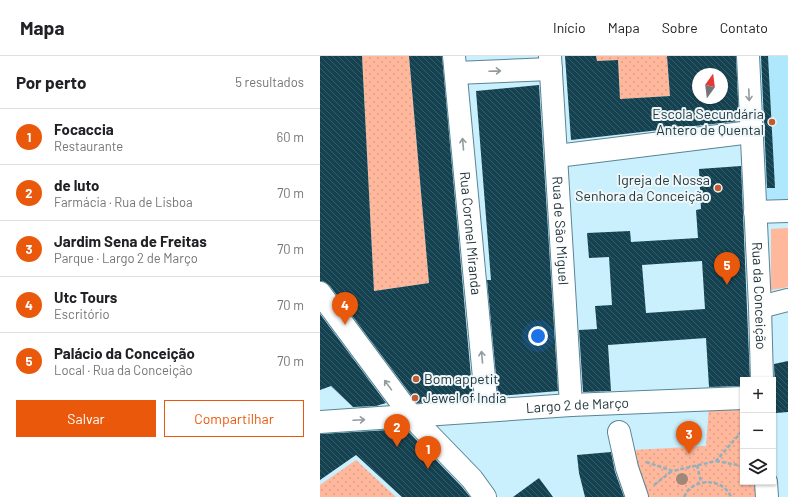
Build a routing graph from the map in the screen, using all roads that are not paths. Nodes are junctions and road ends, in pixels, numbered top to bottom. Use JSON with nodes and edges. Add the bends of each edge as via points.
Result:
{"nodes":[{"id":1,"x":748,"y":56,"type":"edge"},
{"id":2,"x":551,"y":62,"type":"edge"},
{"id":3,"x":455,"y":64,"type":"edge"},
{"id":4,"x":751,"y":132,"type":"junction"},
{"id":5,"x":557,"y":156,"type":"junction"},
{"id":6,"x":788,"y":211,"type":"edge"},
{"id":7,"x":755,"y":212,"type":"junction"},
{"id":8,"x":320,"y":293,"type":"edge"},
{"id":9,"x":788,"y":300,"type":"edge"},
{"id":10,"x":760,"y":307,"type":"junction"},
{"id":11,"x":762,"y":377,"type":"edge"},
{"id":12,"x":740,"y":398,"type":"edge"},
{"id":13,"x":571,"y":405,"type":"junction"},
{"id":14,"x":487,"y":410,"type":"junction"},
{"id":15,"x":412,"y":416,"type":"junction"},
{"id":16,"x":320,"y":422,"type":"edge"},
{"id":17,"x":619,"y":432,"type":"dead end"},
{"id":18,"x":766,"y":485,"type":"edge"},
{"id":19,"x":644,"y":492,"type":"edge"},
{"id":20,"x":485,"y":497,"type":"edge"},
{"id":21,"x":767,"y":497,"type":"edge"}],
"edges":[{"from":1,"to":4,"type":"street","name":"Rua da Conceição","one_way":true},
{"from":3,"to":2,"type":"street","one_way":true},
{"from":2,"to":5,"type":"street","name":"Rua de São Miguel"},
{"from":14,"to":3,"type":"street","name":"Rua Coronel Miranda","one_way":true},
{"from":4,"to":5,"type":"street"},
{"from":4,"to":7,"type":"street","name":"Rua da Conceição"},
{"from":5,"to":13,"type":"street","name":"Rua de São Miguel"},
{"from":6,"to":7,"type":"street"},
{"from":7,"to":10,"type":"street","name":"Rua da Conceição"},
{"from":15,"to":8,"type":"street","one_way":true},
{"from":9,"to":10,"type":"street"},
{"from":10,"to":11,"type":"street","name":"Rua da Conceição"},
{"from":12,"to":13,"type":"street","name":"Largo 2 de Março"},
{"from":13,"to":14,"type":"street","name":"Largo 2 de Março"},
{"from":14,"to":15,"type":"street","name":"Largo 2 de Março"},
{"from":16,"to":15,"type":"street","name":"Largo 2 de Março","one_way":true},
{"from":15,"to":20,"type":"street","via":[[472,479]]},
{"from":17,"to":19,"type":"street","via":[[627,468]]},
{"from":18,"to":21,"type":"street"}]}
